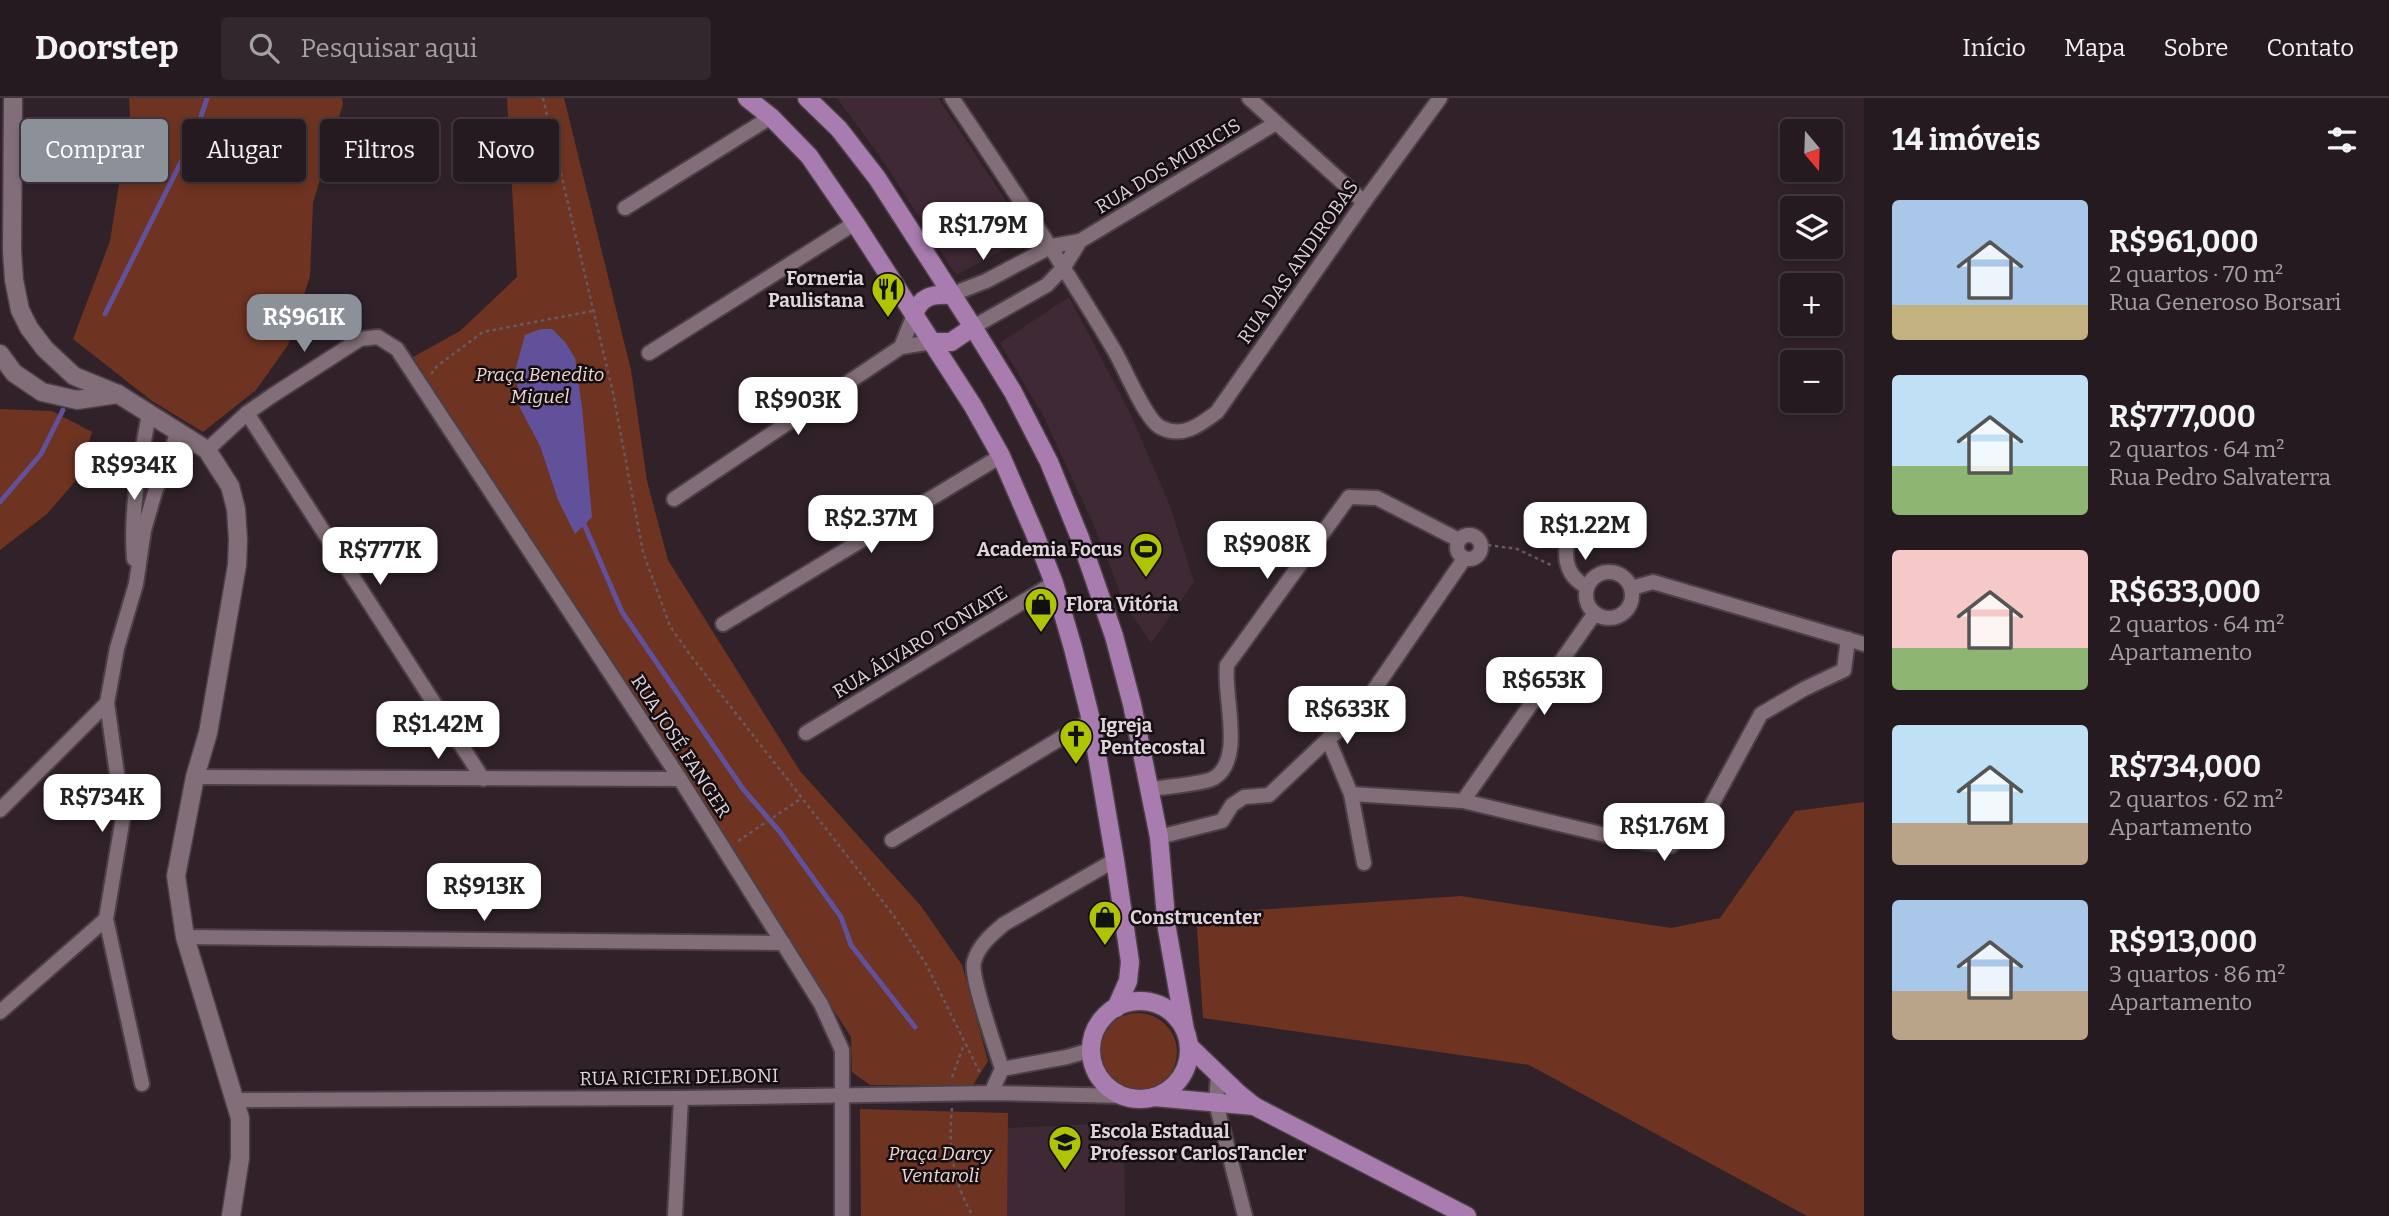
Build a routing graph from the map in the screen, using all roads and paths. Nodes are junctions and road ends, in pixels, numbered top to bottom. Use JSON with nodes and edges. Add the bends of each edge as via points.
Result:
{"nodes":[{"id":1,"x":13,"y":98,"type":"edge"},
{"id":2,"x":747,"y":98,"type":"edge"},
{"id":3,"x":807,"y":98,"type":"edge"},
{"id":4,"x":953,"y":98,"type":"edge"},
{"id":5,"x":1249,"y":98,"type":"edge"},
{"id":6,"x":1440,"y":98,"type":"edge"},
{"id":7,"x":771,"y":117,"type":"junction"},
{"id":8,"x":1276,"y":123,"type":"junction"},
{"id":9,"x":1364,"y":202,"type":"junction"},
{"id":10,"x":625,"y":208,"type":"dead end"},
{"id":11,"x":855,"y":223,"type":"junction"},
{"id":12,"x":1080,"y":241,"type":"junction"},
{"id":13,"x":1052,"y":246,"type":"junction"},
{"id":14,"x":1064,"y":267,"type":"junction"},
{"id":15,"x":950,"y":295,"type":"junction"},
{"id":16,"x":592,"y":311,"type":"dead end"},
{"id":17,"x":914,"y":314,"type":"junction"},
{"id":18,"x":974,"y":327,"type":"junction"},
{"id":19,"x":932,"y":342,"type":"junction"},
{"id":20,"x":901,"y":347,"type":"junction"},
{"id":21,"x":0,"y":354,"type":"edge"},
{"id":22,"x":649,"y":354,"type":"dead end"},
{"id":23,"x":63,"y":368,"type":"junction"},
{"id":24,"x":423,"y":387,"type":"junction"},
{"id":25,"x":42,"y":392,"type":"junction"},
{"id":26,"x":118,"y":394,"type":"junction"},
{"id":27,"x":247,"y":413,"type":"junction"},
{"id":28,"x":149,"y":414,"type":"junction"},
{"id":29,"x":178,"y":432,"type":"junction"},
{"id":30,"x":208,"y":450,"type":"junction"},
{"id":31,"x":1001,"y":456,"type":"junction"},
{"id":32,"x":674,"y":499,"type":"dead end"},
{"id":33,"x":1570,"y":515,"type":"dead end"},
{"id":34,"x":1459,"y":540,"type":"junction"},
{"id":35,"x":1481,"y":544,"type":"junction"},
{"id":36,"x":1464,"y":559,"type":"junction"},
{"id":37,"x":1567,"y":570,"type":"junction"},
{"id":38,"x":1054,"y":583,"type":"junction"},
{"id":39,"x":136,"y":584,"type":"junction"},
{"id":40,"x":1587,"y":587,"type":"junction"},
{"id":41,"x":1632,"y":588,"type":"junction"},
{"id":42,"x":1595,"y":613,"type":"junction"},
{"id":43,"x":723,"y":624,"type":"dead end"},
{"id":44,"x":1848,"y":639,"type":"junction"},
{"id":45,"x":1864,"y":644,"type":"edge"},
{"id":46,"x":107,"y":703,"type":"junction"},
{"id":47,"x":1091,"y":720,"type":"junction"},
{"id":48,"x":806,"y":733,"type":"dead end"},
{"id":49,"x":1328,"y":739,"type":"junction"},
{"id":50,"x":195,"y":777,"type":"junction"},
{"id":51,"x":483,"y":779,"type":"junction"},
{"id":52,"x":680,"y":779,"type":"junction"},
{"id":53,"x":1150,"y":789,"type":"junction"},
{"id":54,"x":1351,"y":794,"type":"junction"},
{"id":55,"x":802,"y":798,"type":"dead end"},
{"id":56,"x":1464,"y":801,"type":"junction"},
{"id":57,"x":0,"y":810,"type":"edge"},
{"id":58,"x":1158,"y":837,"type":"junction"},
{"id":59,"x":892,"y":840,"type":"dead end"},
{"id":60,"x":725,"y":850,"type":"junction"},
{"id":61,"x":1115,"y":860,"type":"junction"},
{"id":62,"x":1364,"y":863,"type":"dead end"},
{"id":63,"x":106,"y":919,"type":"junction"},
{"id":64,"x":185,"y":937,"type":"junction"},
{"id":65,"x":783,"y":943,"type":"junction"},
{"id":66,"x":1116,"y":1008,"type":"junction"},
{"id":67,"x":0,"y":1012,"type":"edge"},
{"id":68,"x":1187,"y":1038,"type":"junction"},
{"id":69,"x":964,"y":1044,"type":"dead end"},
{"id":70,"x":1091,"y":1050,"type":"junction"},
{"id":71,"x":1002,"y":1069,"type":"junction"},
{"id":72,"x":1218,"y":1074,"type":"junction"},
{"id":73,"x":142,"y":1084,"type":"dead end"},
{"id":74,"x":952,"y":1093,"type":"junction"},
{"id":75,"x":991,"y":1093,"type":"junction"},
{"id":76,"x":841,"y":1094,"type":"junction"},
{"id":77,"x":1123,"y":1096,"type":"junction"},
{"id":78,"x":1154,"y":1097,"type":"junction"},
{"id":79,"x":681,"y":1098,"type":"junction"},
{"id":80,"x":234,"y":1100,"type":"junction"},
{"id":81,"x":1216,"y":1102,"type":"junction"},
{"id":82,"x":1254,"y":1106,"type":"junction"},
{"id":83,"x":231,"y":1216,"type":"edge"},
{"id":84,"x":676,"y":1216,"type":"edge"},
{"id":85,"x":842,"y":1216,"type":"edge"},
{"id":86,"x":973,"y":1216,"type":"edge"},
{"id":87,"x":1245,"y":1216,"type":"edge"},
{"id":88,"x":1467,"y":1216,"type":"edge"}],
"edges":[{"from":1,"to":23,"type":"main road","via":[[14,280],[29,328]]},
{"from":2,"to":7,"type":"main road"},
{"from":3,"to":15,"type":"main road","via":[[839,129],[877,178]]},
{"from":4,"to":13,"type":"street"},
{"from":5,"to":8,"type":"street"},
{"from":6,"to":9,"type":"street","name":"RUA DAS ANDIROBAS"},
{"from":7,"to":10,"type":"street"},
{"from":7,"to":11,"type":"main road","via":[[809,156]]},
{"from":8,"to":9,"type":"street"},
{"from":8,"to":12,"type":"street","name":"RUA DOS MURICIS"},
{"from":9,"to":14,"type":"street","name":"RUA DAS ANDIROBAS","via":[[1217,412],[1197,427],[1177,432],[1158,427],[1144,407]]},
{"from":11,"to":17,"type":"main road"},
{"from":11,"to":22,"type":"street"},
{"from":12,"to":13,"type":"street","name":"RUA DOS MURICIS"},
{"from":12,"to":14,"type":"street","name":"RUA DOS MURICIS"},
{"from":13,"to":14,"type":"street"},
{"from":13,"to":15,"type":"street","name":"RUA DOS MURICIS"},
{"from":14,"to":18,"type":"street","name":"RUA DOS MURICIS","via":[[1046,285]]},
{"from":15,"to":17,"type":"main road","via":[[925,298]]},
{"from":15,"to":18,"type":"main road"},
{"from":16,"to":24,"type":"path","via":[[483,332],[437,366]]},
{"from":17,"to":19,"type":"main road"},
{"from":17,"to":20,"type":"street"},
{"from":18,"to":19,"type":"main road","via":[[951,342]]},
{"from":18,"to":53,"type":"main road","via":[[1049,462],[1080,538],[1114,636]]},
{"from":19,"to":20,"type":"street"},
{"from":19,"to":31,"type":"main road"},
{"from":20,"to":32,"type":"street"},
{"from":21,"to":25,"type":"main road","via":[[14,373]]},
{"from":23,"to":25,"type":"main road","via":[[56,384]]},
{"from":23,"to":26,"type":"main road"},
{"from":24,"to":27,"type":"street","name":"RUA JOSÉ FANGER","via":[[397,349],[378,337],[360,339]]},
{"from":24,"to":52,"type":"street","name":"RUA JOSÉ FANGER"},
{"from":25,"to":26,"type":"main road","via":[[77,400]]},
{"from":26,"to":28,"type":"main road"},
{"from":27,"to":30,"type":"street"},
{"from":27,"to":51,"type":"street"},
{"from":28,"to":29,"type":"main road"},
{"from":28,"to":39,"type":"street","via":[[131,528]]},
{"from":29,"to":30,"type":"main road"},
{"from":29,"to":39,"type":"street","via":[[144,530]]},
{"from":30,"to":50,"type":"main road","via":[[230,485],[239,540],[208,733]]},
{"from":31,"to":38,"type":"main road"},
{"from":31,"to":43,"type":"street"},
{"from":33,"to":37,"type":"street"},
{"from":34,"to":35,"type":"street","via":[[1468,535]]},
{"from":34,"to":36,"type":"street","via":[[1457,551]]},
{"from":34,"to":53,"type":"street","via":[[1377,498],[1349,497],[1227,665],[1232,737],[1227,765],[1213,779]]},
{"from":35,"to":36,"type":"street","via":[[1479,554]]},
{"from":35,"to":37,"type":"path","via":[[1517,549]]},
{"from":36,"to":49,"type":"street","via":[[1356,716]]},
{"from":37,"to":40,"type":"street"},
{"from":38,"to":47,"type":"main road"},
{"from":38,"to":48,"type":"street","name":"RUA ÁLVARO TONIATE"},
{"from":39,"to":46,"type":"street"},
{"from":40,"to":41,"type":"street","via":[[1596,576],[1609,571],[1623,576]]},
{"from":40,"to":42,"type":"street","via":[[1587,601]]},
{"from":41,"to":42,"type":"street","via":[[1632,602],[1623,614],[1609,618]]},
{"from":41,"to":44,"type":"street","via":[[1653,582]]},
{"from":42,"to":56,"type":"street"},
{"from":44,"to":45,"type":"street"},
{"from":44,"to":56,"type":"street","via":[[1844,670],[1762,715],[1705,817],[1671,846]]},
{"from":46,"to":57,"type":"street"},
{"from":46,"to":63,"type":"street","via":[[123,817]]},
{"from":47,"to":59,"type":"street"},
{"from":47,"to":61,"type":"main road"},
{"from":49,"to":54,"type":"street"},
{"from":49,"to":58,"type":"street","via":[[1269,795],[1244,797],[1222,821]]},
{"from":50,"to":51,"type":"street"},
{"from":50,"to":64,"type":"main road","via":[[176,876]]},
{"from":51,"to":52,"type":"street"},
{"from":52,"to":60,"type":"street","name":"RUA JOSÉ FANGER"},
{"from":53,"to":58,"type":"main road"},
{"from":54,"to":56,"type":"street"},
{"from":54,"to":62,"type":"street"},
{"from":55,"to":60,"type":"path"},
{"from":58,"to":68,"type":"main road","via":[[1167,929]]},
{"from":60,"to":65,"type":"street","name":"RUA JOSÉ FANGER"},
{"from":61,"to":66,"type":"main road","via":[[1130,962],[1128,981]]},
{"from":61,"to":71,"type":"street","via":[[1004,924],[979,950],[973,971]]},
{"from":63,"to":67,"type":"street"},
{"from":63,"to":73,"type":"street"},
{"from":64,"to":65,"type":"street"},
{"from":64,"to":80,"type":"main road"},
{"from":65,"to":76,"type":"street","name":"RUA JOSÉ FANGER","via":[[821,1004],[842,1050]]},
{"from":66,"to":68,"type":"main road","via":[[1132,1002],[1163,1007],[1176,1017]]},
{"from":66,"to":70,"type":"main road","via":[[1095,1031]]},
{"from":68,"to":72,"type":"main road"},
{"from":68,"to":78,"type":"main road","via":[[1188,1062],[1181,1077]]},
{"from":69,"to":74,"type":"path","via":[[952,1076]]},
{"from":70,"to":71,"type":"street"},
{"from":70,"to":77,"type":"main road","via":[[1098,1076]]},
{"from":71,"to":75,"type":"street"},
{"from":72,"to":81,"type":"street"},
{"from":72,"to":82,"type":"main road"},
{"from":74,"to":75,"type":"street","name":"RUA RICIERI DELBONI"},
{"from":74,"to":76,"type":"street","name":"RUA RICIERI DELBONI"},
{"from":74,"to":86,"type":"path","via":[[949,1135],[955,1172]]},
{"from":75,"to":77,"type":"street","name":"RUA RICIERI DELBONI"},
{"from":76,"to":79,"type":"street","name":"RUA RICIERI DELBONI"},
{"from":76,"to":85,"type":"street","name":"RUA JOSÉ FANGER"},
{"from":77,"to":78,"type":"main road"},
{"from":78,"to":81,"type":"main road"},
{"from":79,"to":80,"type":"street","name":"RUA RICIERI DELBONI"},
{"from":79,"to":84,"type":"street"},
{"from":80,"to":83,"type":"main road","via":[[240,1118],[240,1158]]},
{"from":81,"to":82,"type":"main road"},
{"from":81,"to":87,"type":"street"},
{"from":82,"to":88,"type":"main road"}]}
